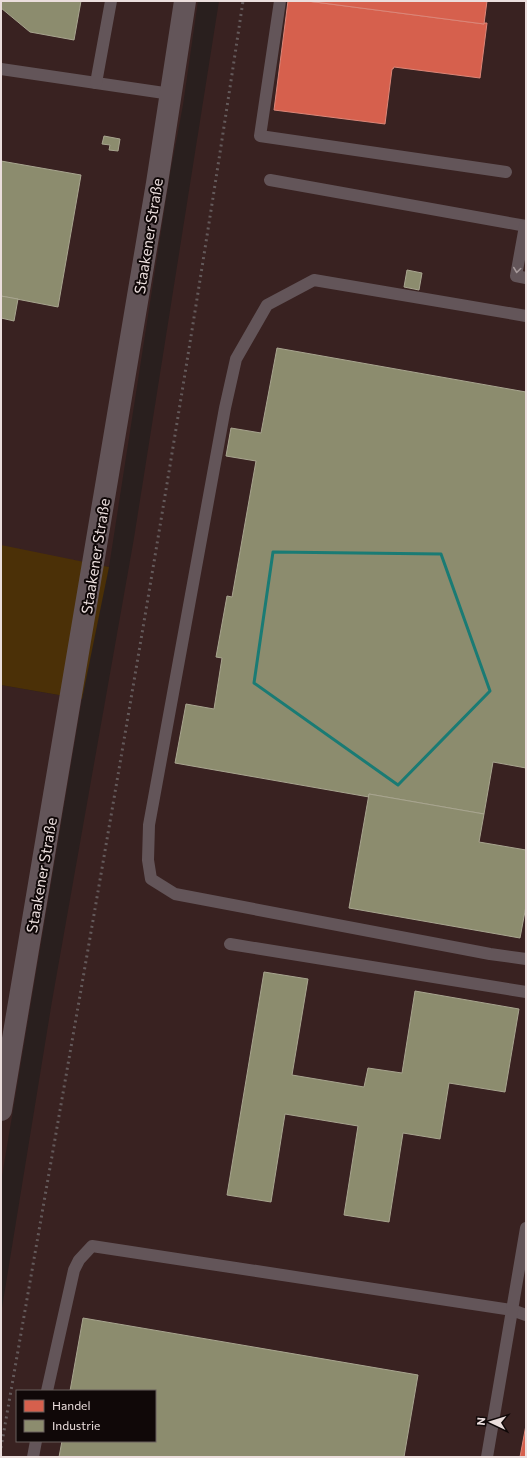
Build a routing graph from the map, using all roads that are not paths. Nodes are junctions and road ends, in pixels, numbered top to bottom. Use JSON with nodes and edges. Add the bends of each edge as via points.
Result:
{"nodes":[{"id":1,"x":111,"y":1,"type":"edge"},
{"id":2,"x":185,"y":1,"type":"edge"},
{"id":3,"x":280,"y":1,"type":"edge"},
{"id":4,"x":1,"y":69,"type":"edge"},
{"id":5,"x":96,"y":83,"type":"junction"},
{"id":6,"x":171,"y":94,"type":"junction"},
{"id":7,"x":506,"y":172,"type":"dead end"},
{"id":8,"x":270,"y":180,"type":"dead end"},
{"id":9,"x":525,"y":226,"type":"edge"},
{"id":10,"x":526,"y":278,"type":"edge"},
{"id":11,"x":526,"y":316,"type":"edge"},
{"id":12,"x":230,"y":944,"type":"dead end"},
{"id":13,"x":526,"y":959,"type":"edge"},
{"id":14,"x":526,"y":992,"type":"edge"},
{"id":15,"x":1,"y":1110,"type":"edge"},
{"id":16,"x":526,"y":1228,"type":"edge"},
{"id":17,"x":523,"y":1267,"type":"edge"},
{"id":18,"x":512,"y":1310,"type":"junction"},
{"id":19,"x":526,"y":1315,"type":"edge"},
{"id":20,"x":47,"y":1390,"type":"edge"},
{"id":21,"x":36,"y":1442,"type":"edge"},
{"id":22,"x":33,"y":1457,"type":"edge"},
{"id":23,"x":487,"y":1457,"type":"edge"}],
"edges":[{"from":1,"to":5,"type":"lane"},
{"from":2,"to":6,"type":"street","name":"Staakener Straße"},
{"from":3,"to":7,"type":"lane","via":[[260,136]]},
{"from":4,"to":5,"type":"lane"},
{"from":5,"to":6,"type":"lane"},
{"from":6,"to":15,"type":"street","name":"Staakener Straße"},
{"from":8,"to":9,"type":"lane"},
{"from":9,"to":10,"type":"lane","one_way":true,"via":[[516,276]]},
{"from":11,"to":13,"type":"lane","via":[[314,280],[267,304],[236,359],[225,408],[149,825],[148,860],[151,879],[174,894]]},
{"from":12,"to":14,"type":"lane"},
{"from":16,"to":17,"type":"lane"},
{"from":17,"to":18,"type":"lane"},
{"from":18,"to":19,"type":"lane"},
{"from":18,"to":20,"type":"lane","via":[[92,1246],[74,1270]]},
{"from":18,"to":23,"type":"lane"},
{"from":21,"to":22,"type":"lane"}]}
